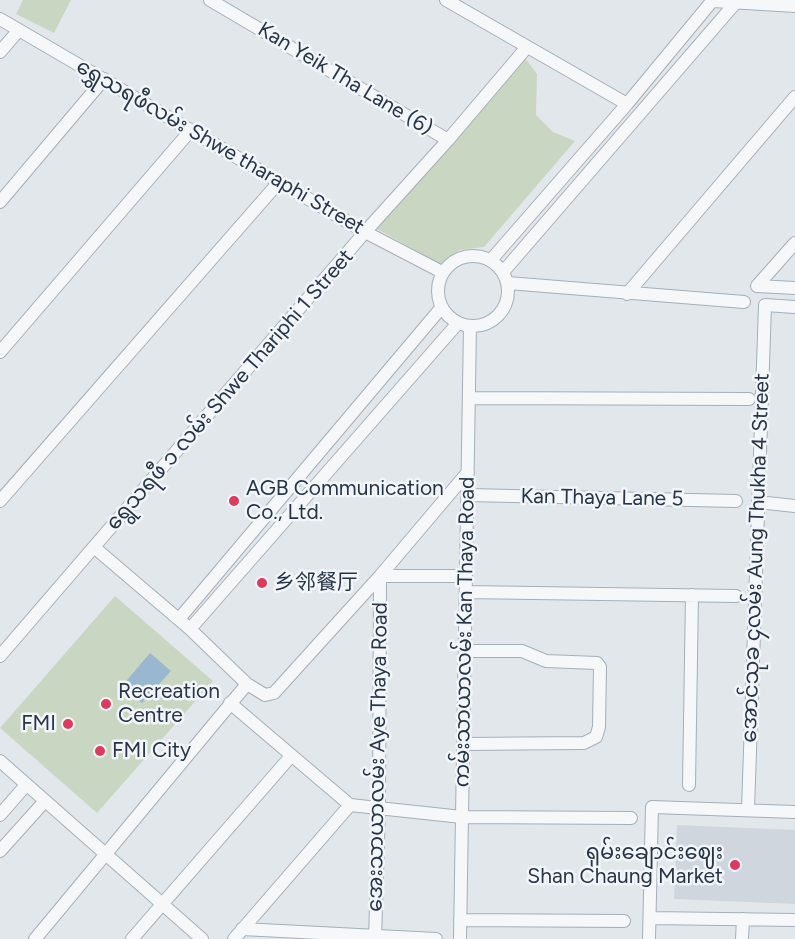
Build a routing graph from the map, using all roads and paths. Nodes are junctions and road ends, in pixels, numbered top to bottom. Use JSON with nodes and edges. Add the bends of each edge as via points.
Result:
{"nodes":[{"id":1,"x":210,"y":0,"type":"edge"},
{"id":2,"x":446,"y":0,"type":"edge"},
{"id":3,"x":713,"y":0,"type":"edge"},
{"id":4,"x":737,"y":1,"type":"edge"},
{"id":5,"x":795,"y":6,"type":"edge"},
{"id":6,"x":0,"y":19,"type":"edge"},
{"id":7,"x":20,"y":30,"type":"junction"},
{"id":8,"x":527,"y":47,"type":"junction"},
{"id":9,"x":0,"y":52,"type":"edge"},
{"id":10,"x":104,"y":80,"type":"junction"},
{"id":11,"x":795,"y":98,"type":"edge"},
{"id":12,"x":627,"y":104,"type":"junction"},
{"id":13,"x":191,"y":130,"type":"junction"},
{"id":14,"x":448,"y":140,"type":"junction"},
{"id":15,"x":279,"y":182,"type":"junction"},
{"id":16,"x":0,"y":202,"type":"edge"},
{"id":17,"x":365,"y":232,"type":"junction"},
{"id":18,"x":795,"y":243,"type":"edge"},
{"id":19,"x":491,"y":260,"type":"junction"},
{"id":20,"x":442,"y":272,"type":"junction"},
{"id":21,"x":505,"y":278,"type":"junction"},
{"id":22,"x":795,"y":288,"type":"edge"},
{"id":23,"x":627,"y":294,"type":"junction"},
{"id":24,"x":744,"y":302,"type":"dead end"},
{"id":25,"x":795,"y":307,"type":"edge"},
{"id":26,"x":441,"y":308,"type":"junction"},
{"id":27,"x":464,"y":324,"type":"junction"},
{"id":28,"x":0,"y":352,"type":"edge"},
{"id":29,"x":469,"y":398,"type":"junction"},
{"id":30,"x":749,"y":399,"type":"dead end"},
{"id":31,"x":468,"y":472,"type":"junction"},
{"id":32,"x":468,"y":495,"type":"junction"},
{"id":33,"x":0,"y":501,"type":"edge"},
{"id":34,"x":736,"y":501,"type":"dead end"},
{"id":35,"x":758,"y":502,"type":"junction"},
{"id":36,"x":795,"y":506,"type":"edge"},
{"id":37,"x":95,"y":548,"type":"junction"},
{"id":38,"x":380,"y":576,"type":"junction"},
{"id":39,"x":466,"y":576,"type":"junction"},
{"id":40,"x":466,"y":591,"type":"junction"},
{"id":41,"x":692,"y":595,"type":"junction"},
{"id":42,"x":736,"y":596,"type":"dead end"},
{"id":43,"x":178,"y":619,"type":"junction"},
{"id":44,"x":190,"y":629,"type":"junction"},
{"id":45,"x":465,"y":651,"type":"junction"},
{"id":46,"x":0,"y":656,"type":"edge"},
{"id":47,"x":247,"y":684,"type":"junction"},
{"id":48,"x":230,"y":703,"type":"junction"},
{"id":49,"x":463,"y":744,"type":"junction"},
{"id":50,"x":291,"y":756,"type":"junction"},
{"id":51,"x":0,"y":761,"type":"edge"},
{"id":52,"x":26,"y":785,"type":"junction"},
{"id":53,"x":688,"y":785,"type":"dead end"},
{"id":54,"x":45,"y":801,"type":"junction"},
{"id":55,"x":350,"y":805,"type":"junction"},
{"id":56,"x":379,"y":809,"type":"junction"},
{"id":57,"x":748,"y":810,"type":"junction"},
{"id":58,"x":795,"y":812,"type":"edge"},
{"id":59,"x":0,"y":815,"type":"edge"},
{"id":60,"x":462,"y":817,"type":"junction"},
{"id":61,"x":631,"y":818,"type":"dead end"},
{"id":62,"x":0,"y":851,"type":"edge"},
{"id":63,"x":105,"y":852,"type":"junction"},
{"id":64,"x":162,"y":904,"type":"junction"},
{"id":65,"x":650,"y":918,"type":"junction"},
{"id":66,"x":743,"y":919,"type":"junction"},
{"id":67,"x":460,"y":920,"type":"junction"},
{"id":68,"x":795,"y":920,"type":"edge"},
{"id":69,"x":624,"y":921,"type":"dead end"},
{"id":70,"x":238,"y":934,"type":"edge"},
{"id":71,"x":375,"y":938,"type":"edge"},
{"id":72,"x":35,"y":939,"type":"edge"},
{"id":73,"x":132,"y":939,"type":"edge"},
{"id":74,"x":202,"y":939,"type":"edge"},
{"id":75,"x":436,"y":939,"type":"edge"},
{"id":76,"x":460,"y":939,"type":"edge"},
{"id":77,"x":649,"y":939,"type":"edge"},
{"id":78,"x":742,"y":939,"type":"edge"}],
"edges":[{"from":1,"to":14,"type":"street","name":"Kan Yeik Tha Lane (6)"},
{"from":2,"to":8,"type":"street"},
{"from":3,"to":4,"type":"street"},
{"from":3,"to":12,"type":"street"},
{"from":4,"to":5,"type":"street"},
{"from":4,"to":21,"type":"street"},
{"from":6,"to":7,"type":"street","name":"ရွှေသရဖီလမ်း Shwe tharaphi Street"},
{"from":7,"to":9,"type":"street"},
{"from":7,"to":10,"type":"street","name":"ရွှေသရဖီလမ်း Shwe tharaphi Street"},
{"from":8,"to":12,"type":"street"},
{"from":8,"to":14,"type":"street","name":"ရွေသရဖီ ၁ လမ်း Shwe Thariphi 1 Street"},
{"from":10,"to":13,"type":"street","name":"ရွှေသရဖီလမ်း Shwe tharaphi Street"},
{"from":10,"to":16,"type":"street"},
{"from":11,"to":23,"type":"street"},
{"from":12,"to":19,"type":"street"},
{"from":13,"to":15,"type":"street","name":"ရွှေသရဖီလမ်း Shwe tharaphi Street"},
{"from":13,"to":28,"type":"street"},
{"from":14,"to":17,"type":"street","name":"ရွေသရဖီ ၁ လမ်း Shwe Thariphi 1 Street"},
{"from":15,"to":17,"type":"street","name":"ရွှေသရဖီလမ်း Shwe tharaphi Street"},
{"from":15,"to":33,"type":"street"},
{"from":17,"to":20,"type":"street","name":"ရွှေသရဖီလမ်း Shwe tharaphi Street"},
{"from":17,"to":37,"type":"street","name":"ရွေသရဖီ ၁ လမ်း Shwe Thariphi 1 Street"},
{"from":18,"to":22,"type":"street","via":[[757,286]]},
{"from":19,"to":20,"type":"street","via":[[467,256],[455,260]]},
{"from":19,"to":21,"type":"street"},
{"from":20,"to":26,"type":"street","via":[[437,296]]},
{"from":21,"to":23,"type":"street"},
{"from":21,"to":27,"type":"street","via":[[508,296],[496,318],[486,324]]},
{"from":23,"to":24,"type":"street"},
{"from":25,"to":35,"type":"street","name":"အောင်သုခ ၄လမ်း Aung Thukha 4 Street","via":[[765,305]]},
{"from":26,"to":27,"type":"street"},
{"from":26,"to":43,"type":"street"},
{"from":27,"to":29,"type":"street","name":"ကမ်းသာယာလမ်း Kan Thaya Road"},
{"from":27,"to":44,"type":"street"},
{"from":29,"to":30,"type":"street"},
{"from":29,"to":31,"type":"street","name":"ကမ်းသာယာလမ်း Kan Thaya Road"},
{"from":31,"to":32,"type":"street","name":"ကမ်းသာယာလမ်း Kan Thaya Road"},
{"from":31,"to":38,"type":"street"},
{"from":32,"to":34,"type":"street","name":"Kan Thaya Lane 5"},
{"from":32,"to":39,"type":"street","name":"ကမ်းသာယာလမ်း Kan Thaya Road"},
{"from":35,"to":36,"type":"street"},
{"from":35,"to":57,"type":"street","name":"အောင်သုခ ၄လမ်း Aung Thukha 4 Street"},
{"from":37,"to":43,"type":"street"},
{"from":37,"to":46,"type":"street","name":"ရွေသရဖီ ၁ လမ်း Shwe Thariphi 1 Street"},
{"from":38,"to":39,"type":"street"},
{"from":38,"to":47,"type":"street","via":[[274,693],[265,695]]},
{"from":38,"to":56,"type":"street","name":"အေးသာယာလမ်း Aye Thaya Road"},
{"from":39,"to":40,"type":"street","name":"ကမ်းသာယာလမ်း Kan Thaya Road"},
{"from":40,"to":41,"type":"street"},
{"from":40,"to":45,"type":"street","name":"ကမ်းသာယာလမ်း Kan Thaya Road"},
{"from":41,"to":42,"type":"street"},
{"from":41,"to":53,"type":"street"},
{"from":43,"to":44,"type":"street"},
{"from":44,"to":47,"type":"street"},
{"from":45,"to":49,"type":"street","name":"ကမ်းသာယာလမ်း Kan Thaya Road"},
{"from":45,"to":49,"type":"street","via":[[522,651],[546,661],[597,663],[599,727],[596,737],[584,743]]},
{"from":47,"to":48,"type":"street"},
{"from":48,"to":50,"type":"street"},
{"from":48,"to":63,"type":"street"},
{"from":49,"to":60,"type":"street","name":"ကမ်းသာယာလမ်း Kan Thaya Road"},
{"from":50,"to":55,"type":"street"},
{"from":50,"to":64,"type":"street"},
{"from":51,"to":52,"type":"street"},
{"from":52,"to":54,"type":"street"},
{"from":52,"to":59,"type":"street"},
{"from":54,"to":62,"type":"street"},
{"from":54,"to":63,"type":"street"},
{"from":55,"to":56,"type":"street"},
{"from":55,"to":70,"type":"street"},
{"from":56,"to":60,"type":"street"},
{"from":56,"to":71,"type":"street","name":"အေးသာယာလမ်း Aye Thaya Road"},
{"from":57,"to":58,"type":"street"},
{"from":57,"to":65,"type":"street","via":[[652,807]]},
{"from":60,"to":61,"type":"street"},
{"from":60,"to":67,"type":"street","name":"ကမ်းသာယာလမ်း Kan Thaya Road"},
{"from":63,"to":64,"type":"street"},
{"from":63,"to":72,"type":"street"},
{"from":64,"to":73,"type":"street"},
{"from":64,"to":74,"type":"street"},
{"from":65,"to":66,"type":"street"},
{"from":65,"to":77,"type":"street"},
{"from":66,"to":68,"type":"street"},
{"from":66,"to":78,"type":"street"},
{"from":67,"to":69,"type":"street"},
{"from":67,"to":76,"type":"street","name":"ကမ်းသာယာလမ်း Kan Thaya Road"},
{"from":70,"to":71,"type":"street"},
{"from":71,"to":75,"type":"street"}]}
